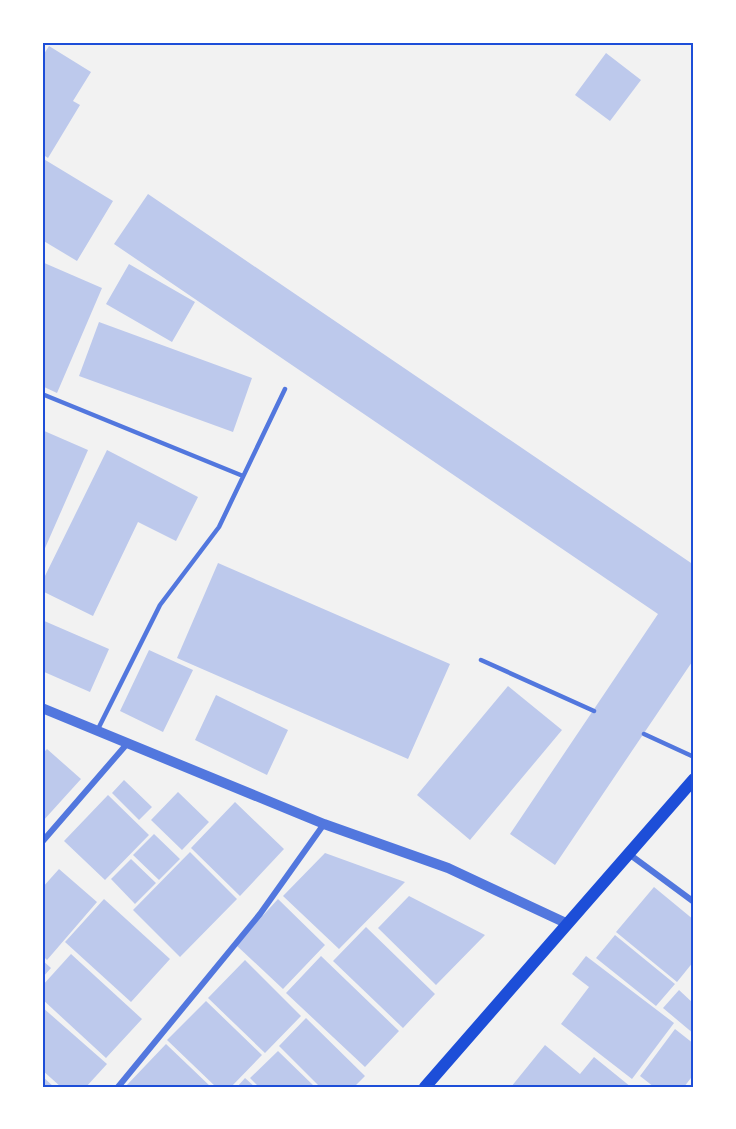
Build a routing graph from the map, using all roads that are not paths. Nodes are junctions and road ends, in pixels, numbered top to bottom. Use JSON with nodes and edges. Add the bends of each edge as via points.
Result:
{"nodes":[{"id":1,"x":285,"y":389,"type":"dead end"},
{"id":2,"x":42,"y":394,"type":"edge"},
{"id":3,"x":243,"y":476,"type":"junction"},
{"id":4,"x":481,"y":660,"type":"dead end"},
{"id":5,"x":42,"y":708,"type":"edge"},
{"id":6,"x":594,"y":711,"type":"dead end"},
{"id":7,"x":97,"y":732,"type":"junction"},
{"id":8,"x":644,"y":734,"type":"dead end"},
{"id":9,"x":126,"y":745,"type":"junction"},
{"id":10,"x":694,"y":757,"type":"edge"},
{"id":11,"x":694,"y":779,"type":"edge"},
{"id":12,"x":324,"y":824,"type":"junction"},
{"id":13,"x":42,"y":842,"type":"edge"},
{"id":14,"x":629,"y":854,"type":"junction"},
{"id":15,"x":694,"y":902,"type":"edge"},
{"id":16,"x":568,"y":924,"type":"junction"},
{"id":17,"x":118,"y":1087,"type":"edge"},
{"id":18,"x":425,"y":1087,"type":"edge"}],
"edges":[{"from":1,"to":3,"type":"lane"},
{"from":2,"to":3,"type":"lane"},
{"from":3,"to":7,"type":"lane","via":[[219,527],[160,605]]},
{"from":4,"to":6,"type":"lane"},
{"from":5,"to":7,"type":"street"},
{"from":7,"to":9,"type":"street"},
{"from":8,"to":10,"type":"lane"},
{"from":9,"to":12,"type":"street"},
{"from":9,"to":13,"type":"street"},
{"from":11,"to":14,"type":"main road"},
{"from":12,"to":16,"type":"street","via":[[448,868]]},
{"from":12,"to":17,"type":"street","via":[[266,906]]},
{"from":14,"to":15,"type":"street"},
{"from":14,"to":16,"type":"main road"},
{"from":16,"to":18,"type":"main road"}]}
